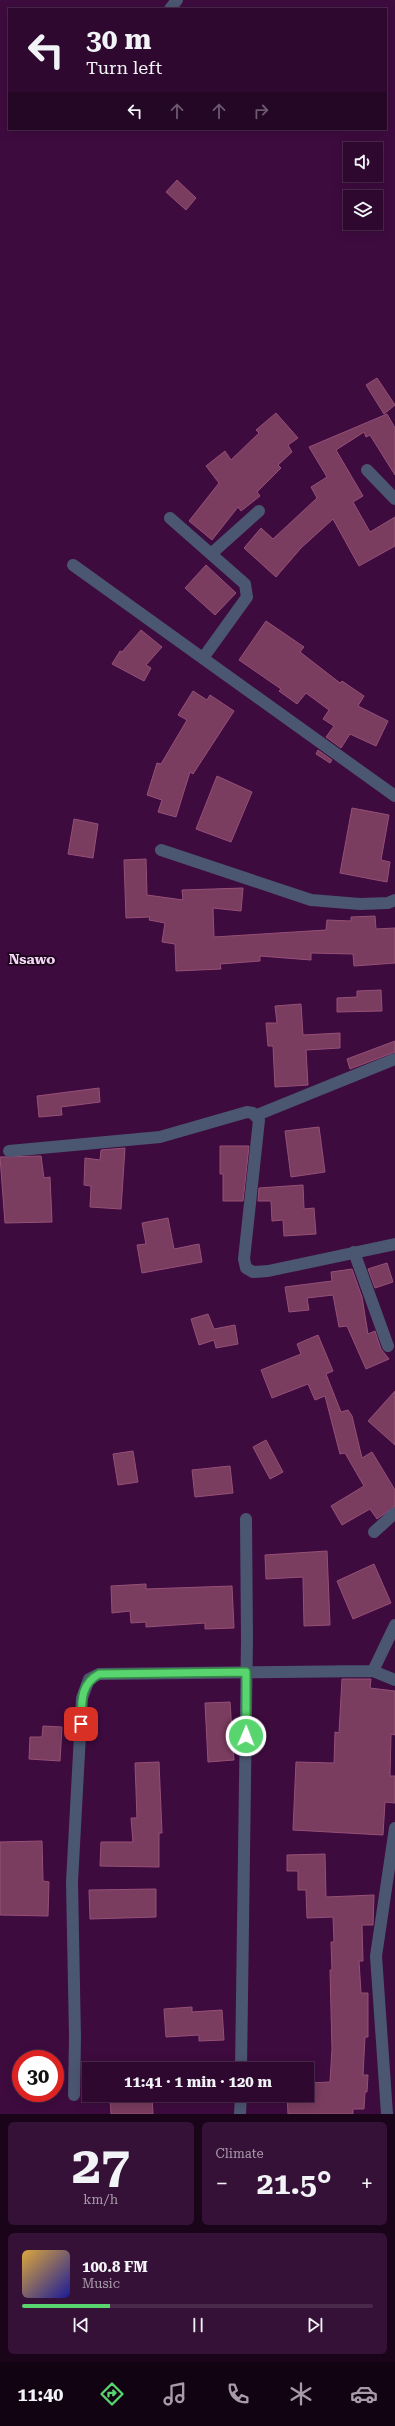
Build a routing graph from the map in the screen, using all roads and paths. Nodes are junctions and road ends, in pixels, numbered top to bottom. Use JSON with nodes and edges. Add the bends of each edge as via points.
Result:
{"nodes":[{"id":1,"x":177,"y":0,"type":"edge"},
{"id":2,"x":171,"y":8,"type":"edge"},
{"id":3,"x":367,"y":470,"type":"dead end"},
{"id":4,"x":395,"y":500,"type":"edge"},
{"id":5,"x":259,"y":511,"type":"dead end"},
{"id":6,"x":170,"y":518,"type":"dead end"},
{"id":7,"x":211,"y":554,"type":"junction"},
{"id":8,"x":73,"y":565,"type":"dead end"},
{"id":9,"x":203,"y":658,"type":"junction"},
{"id":10,"x":395,"y":796,"type":"edge"},
{"id":11,"x":161,"y":850,"type":"dead end"},
{"id":12,"x":395,"y":900,"type":"edge"},
{"id":13,"x":395,"y":1059,"type":"edge"},
{"id":14,"x":257,"y":1116,"type":"junction"},
{"id":15,"x":9,"y":1151,"type":"dead end"},
{"id":16,"x":395,"y":1244,"type":"edge"},
{"id":17,"x":354,"y":1252,"type":"junction"},
{"id":18,"x":388,"y":1346,"type":"dead end"},
{"id":19,"x":395,"y":1513,"type":"edge"},
{"id":20,"x":246,"y":1519,"type":"dead end"},
{"id":21,"x":374,"y":1532,"type":"dead end"},
{"id":22,"x":395,"y":1625,"type":"edge"},
{"id":23,"x":373,"y":1671,"type":"junction"},
{"id":24,"x":246,"y":1672,"type":"junction"},
{"id":25,"x":395,"y":1680,"type":"edge"},
{"id":26,"x":395,"y":1828,"type":"edge"},
{"id":27,"x":241,"y":2062,"type":"edge"},
{"id":28,"x":74,"y":2095,"type":"dead end"},
{"id":29,"x":241,"y":2102,"type":"edge"},
{"id":30,"x":240,"y":2114,"type":"edge"},
{"id":31,"x":387,"y":2114,"type":"edge"}],
"edges":[{"from":1,"to":2,"type":"street"},
{"from":3,"to":4,"type":"street"},
{"from":5,"to":7,"type":"street"},
{"from":6,"to":7,"type":"street"},
{"from":7,"to":9,"type":"street","via":[[245,584],[247,597]]},
{"from":8,"to":9,"type":"street"},
{"from":9,"to":10,"type":"street"},
{"from":11,"to":12,"type":"street","via":[[311,900],[360,904],[388,903]]},
{"from":13,"to":14,"type":"street"},
{"from":14,"to":15,"type":"street","via":[[253,1112],[247,1112],[146,1139]]},
{"from":14,"to":17,"type":"street","via":[[259,1120],[244,1259],[246,1268],[253,1272],[268,1272]]},
{"from":16,"to":17,"type":"street"},
{"from":17,"to":18,"type":"street"},
{"from":19,"to":21,"type":"street"},
{"from":20,"to":24,"type":"street"},
{"from":22,"to":23,"type":"street"},
{"from":23,"to":24,"type":"street"},
{"from":23,"to":25,"type":"street"},
{"from":24,"to":27,"type":"street"},
{"from":24,"to":28,"type":"street","via":[[99,1674],[89,1679],[84,1688],[72,1882]]},
{"from":26,"to":31,"type":"street","via":[[376,1956]]},
{"from":29,"to":30,"type":"street"}]}
